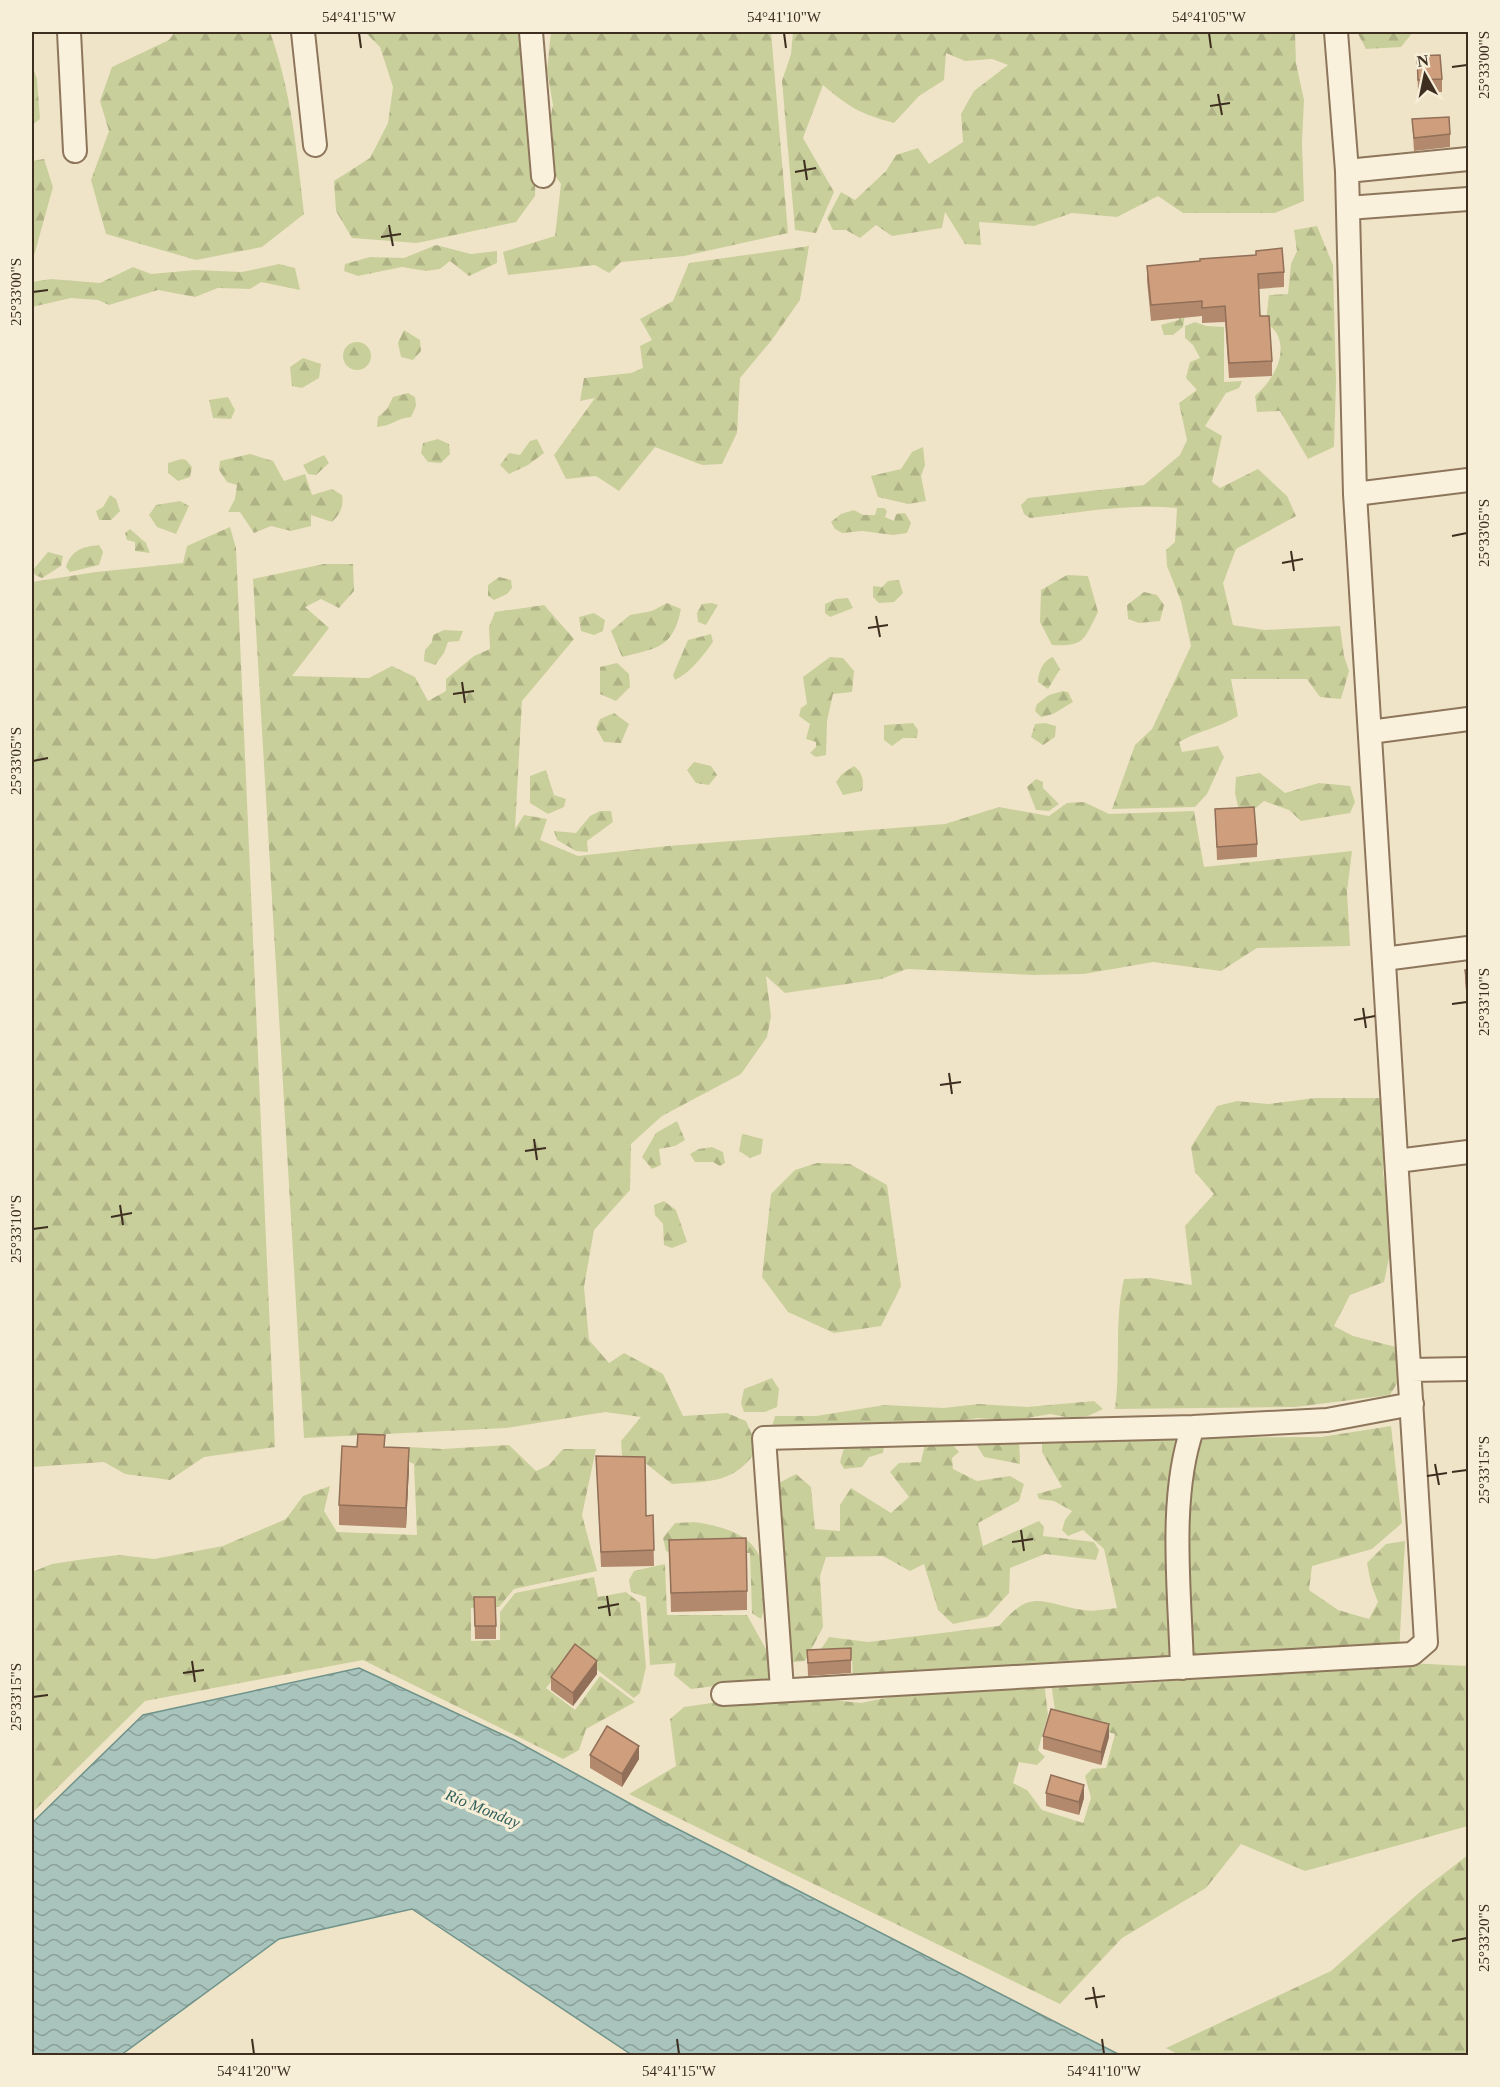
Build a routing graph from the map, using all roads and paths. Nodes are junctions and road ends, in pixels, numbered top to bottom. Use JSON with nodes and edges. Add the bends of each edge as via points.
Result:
{"nodes":[{"id":1,"x":69,"y":32,"type":"edge"},
{"id":2,"x":303,"y":32,"type":"edge"},
{"id":3,"x":531,"y":32,"type":"edge"},
{"id":4,"x":1335,"y":32,"type":"edge"},
{"id":5,"x":315,"y":145,"type":"dead end"},
{"id":6,"x":75,"y":151,"type":"dead end"},
{"id":7,"x":1468,"y":159,"type":"edge"},
{"id":8,"x":1347,"y":171,"type":"junction"},
{"id":9,"x":543,"y":176,"type":"dead end"},
{"id":10,"x":1468,"y":198,"type":"edge"},
{"id":11,"x":1348,"y":208,"type":"junction"},
{"id":12,"x":1468,"y":480,"type":"edge"},
{"id":13,"x":1355,"y":494,"type":"junction"},
{"id":14,"x":1468,"y":719,"type":"edge"},
{"id":15,"x":1370,"y":732,"type":"junction"},
{"id":16,"x":1468,"y":948,"type":"edge"},
{"id":17,"x":1384,"y":959,"type":"junction"},
{"id":18,"x":1468,"y":1152,"type":"edge"},
{"id":19,"x":1397,"y":1161,"type":"junction"},
{"id":20,"x":1468,"y":1369,"type":"edge"},
{"id":21,"x":1410,"y":1370,"type":"junction"},
{"id":22,"x":1412,"y":1404,"type":"junction"},
{"id":23,"x":1194,"y":1427,"type":"junction"},
{"id":24,"x":1182,"y":1668,"type":"junction"},
{"id":25,"x":782,"y":1689,"type":"junction"},
{"id":26,"x":723,"y":1694,"type":"dead end"}],
"edges":[{"from":1,"to":6,"type":"street"},
{"from":2,"to":5,"type":"street"},
{"from":3,"to":9,"type":"street"},
{"from":4,"to":8,"type":"street"},
{"from":7,"to":8,"type":"street"},
{"from":8,"to":11,"type":"street"},
{"from":10,"to":11,"type":"street"},
{"from":11,"to":13,"type":"street"},
{"from":12,"to":13,"type":"street"},
{"from":13,"to":15,"type":"street"},
{"from":14,"to":15,"type":"street"},
{"from":15,"to":17,"type":"street"},
{"from":16,"to":17,"type":"street"},
{"from":17,"to":19,"type":"street"},
{"from":18,"to":19,"type":"street"},
{"from":19,"to":21,"type":"street"},
{"from":20,"to":21,"type":"street"},
{"from":21,"to":22,"type":"street"},
{"from":22,"to":23,"type":"street","via":[[1327,1420]]},
{"from":22,"to":24,"type":"street","via":[[1426,1642],[1420,1649],[1412,1654]]},
{"from":23,"to":24,"type":"street","via":[[1184,1452],[1178,1503]]},
{"from":23,"to":25,"type":"street","via":[[764,1438]]},
{"from":24,"to":25,"type":"street"},
{"from":25,"to":26,"type":"street"}]}
